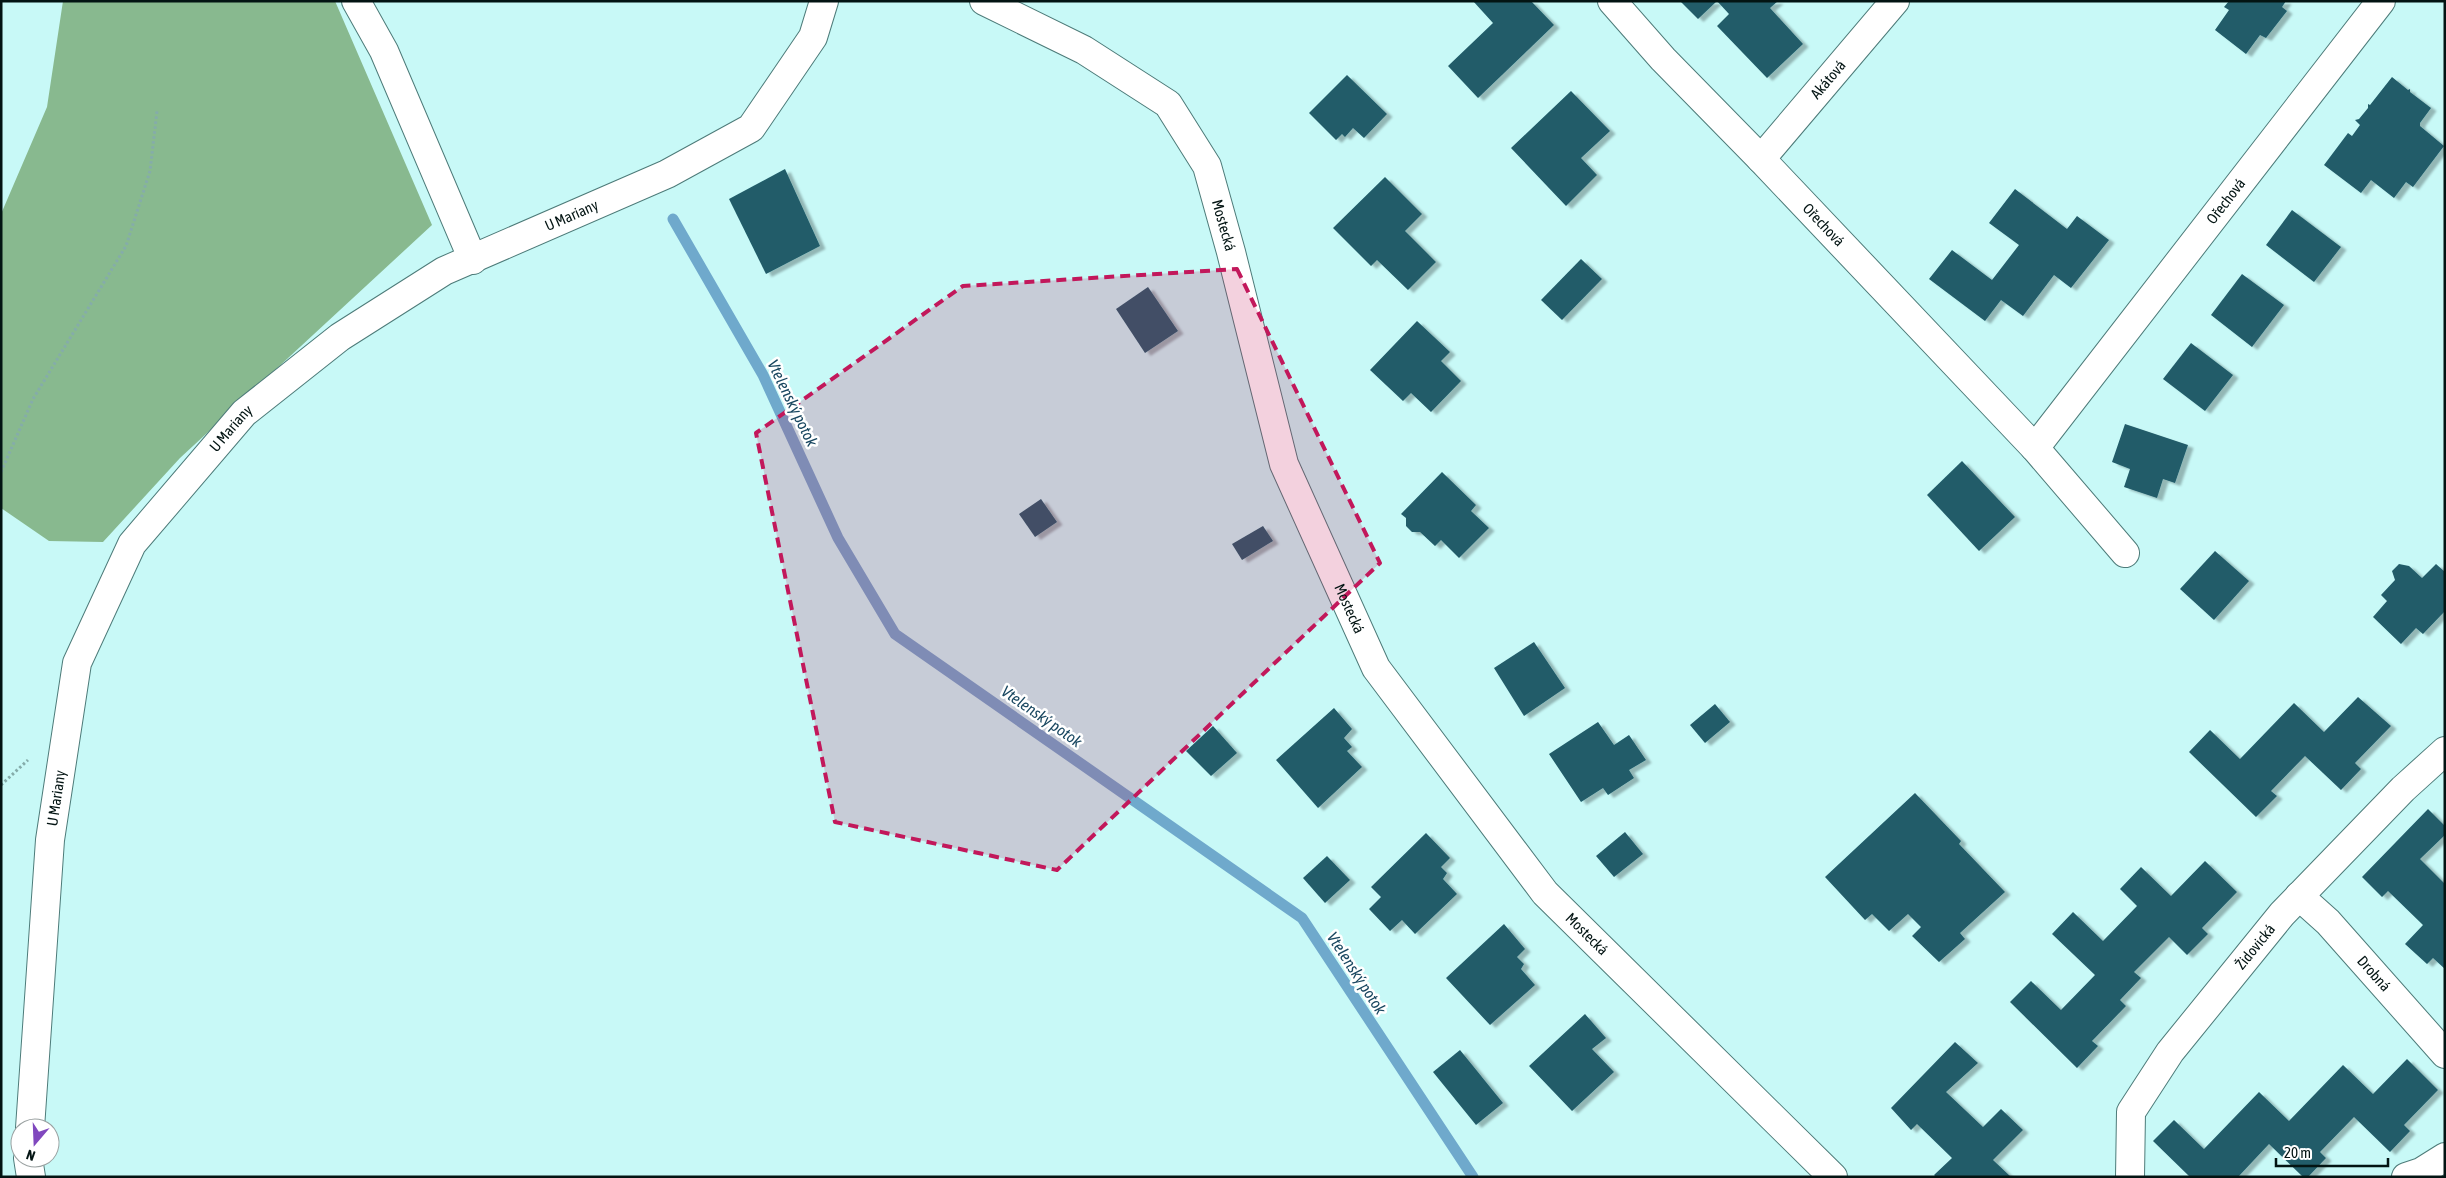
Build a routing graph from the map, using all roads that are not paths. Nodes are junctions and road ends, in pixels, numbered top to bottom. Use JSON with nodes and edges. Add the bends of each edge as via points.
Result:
{"nodes":[{"id":1,"x":356,"y":1,"type":"edge"},
{"id":2,"x":824,"y":1,"type":"edge"},
{"id":3,"x":984,"y":1,"type":"edge"},
{"id":4,"x":1612,"y":1,"type":"edge"},
{"id":5,"x":1895,"y":1,"type":"edge"},
{"id":6,"x":2381,"y":1,"type":"edge"},
{"id":7,"x":1761,"y":159,"type":"junction"},
{"id":8,"x":473,"y":260,"type":"junction"},
{"id":9,"x":2035,"y":448,"type":"junction"},
{"id":10,"x":2124,"y":553,"type":"dead end"},
{"id":11,"x":2443,"y":756,"type":"edge"},
{"id":12,"x":2299,"y":896,"type":"junction"},
{"id":13,"x":2445,"y":1054,"type":"edge"},
{"id":14,"x":31,"y":1118,"type":"edge"},
{"id":15,"x":2445,"y":1157,"type":"edge"},
{"id":16,"x":1833,"y":1177,"type":"edge"},
{"id":17,"x":2130,"y":1177,"type":"edge"},
{"id":18,"x":2406,"y":1177,"type":"edge"}],
"edges":[{"from":1,"to":8,"type":"street","via":[[384,51]]},
{"from":2,"to":8,"type":"street","name":"U Mariany","via":[[813,37],[751,128],[667,174]]},
{"from":3,"to":16,"type":"street","name":"Mostecká","via":[[1084,50],[1168,104],[1207,166],[1284,464],[1376,668],[1545,894]]},
{"from":4,"to":7,"type":"street","name":"Ořechová","via":[[1663,59]]},
{"from":5,"to":7,"type":"street","name":"Akátová"},
{"from":6,"to":9,"type":"street","name":"Ořechová"},
{"from":7,"to":9,"type":"street","name":"Ořechová"},
{"from":8,"to":14,"type":"street","name":"U Mariany","via":[[444,271],[340,336],[244,413],[132,544],[77,663],[50,840]]},
{"from":9,"to":10,"type":"street","name":"Ořechová"},
{"from":11,"to":12,"type":"street","name":"Židovická","via":[[2403,789]]},
{"from":12,"to":13,"type":"street","name":"Drobná","via":[[2328,922]]},
{"from":12,"to":17,"type":"street","name":"Židovická","via":[[2170,1052],[2131,1112]]},
{"from":15,"to":18,"type":"street"}]}
